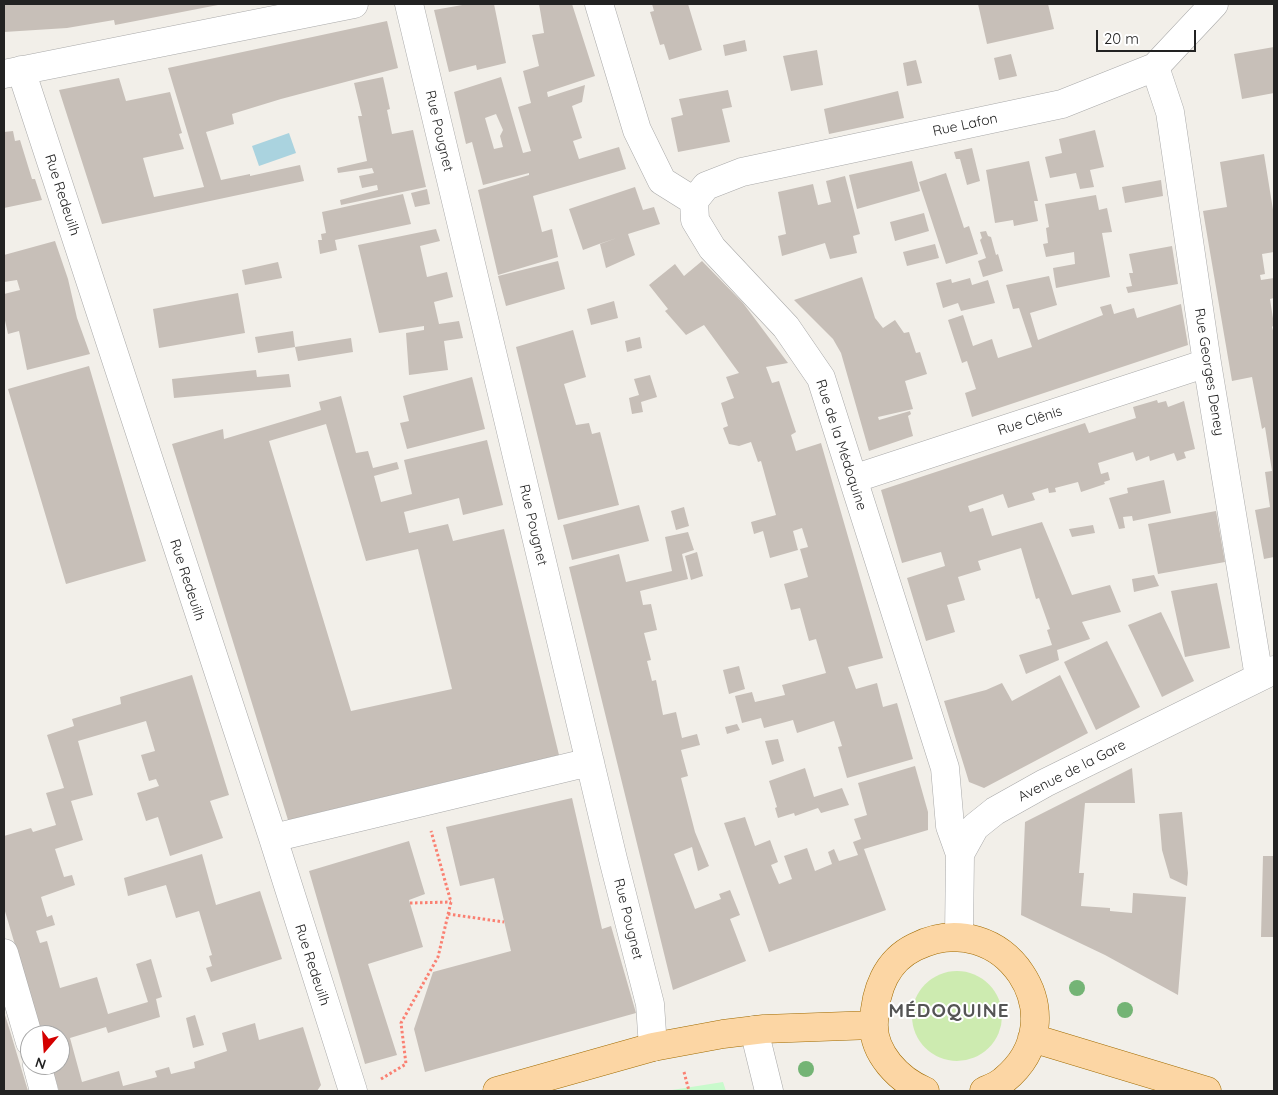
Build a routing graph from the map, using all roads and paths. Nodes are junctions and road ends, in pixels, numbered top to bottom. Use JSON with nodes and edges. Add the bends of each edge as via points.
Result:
{"nodes":[{"id":1,"x":354,"y":4,"type":"edge"},
{"id":2,"x":409,"y":4,"type":"edge"},
{"id":3,"x":599,"y":4,"type":"edge"},
{"id":4,"x":1214,"y":4,"type":"edge"},
{"id":5,"x":1155,"y":67,"type":"junction"},
{"id":6,"x":12,"y":72,"type":"edge"},
{"id":7,"x":694,"y":201,"type":"junction"},
{"id":8,"x":1207,"y":363,"type":"junction"},
{"id":9,"x":853,"y":479,"type":"junction"},
{"id":10,"x":1267,"y":674,"type":"edge"},
{"id":11,"x":590,"y":762,"type":"junction"},
{"id":12,"x":431,"y":828,"type":"dead end"},
{"id":13,"x":273,"y":838,"type":"junction"},
{"id":14,"x":960,"y":854,"type":"junction"},
{"id":15,"x":451,"y":902,"type":"junction"},
{"id":16,"x":410,"y":903,"type":"dead end"},
{"id":17,"x":448,"y":914,"type":"junction"},
{"id":18,"x":504,"y":922,"type":"dead end"},
{"id":19,"x":959,"y":936,"type":"junction"},
{"id":20,"x":4,"y":953,"type":"edge"},
{"id":21,"x":25,"y":1025,"type":"edge"},
{"id":22,"x":873,"y":1025,"type":"junction"},
{"id":23,"x":754,"y":1030,"type":"junction"},
{"id":24,"x":1032,"y":1038,"type":"junction"},
{"id":25,"x":653,"y":1047,"type":"junction"},
{"id":26,"x":40,"y":1075,"type":"edge"},
{"id":27,"x":364,"y":1087,"type":"edge"},
{"id":28,"x":44,"y":1091,"type":"edge"},
{"id":29,"x":497,"y":1091,"type":"edge"},
{"id":30,"x":769,"y":1091,"type":"edge"},
{"id":31,"x":925,"y":1091,"type":"edge"},
{"id":32,"x":984,"y":1091,"type":"edge"},
{"id":33,"x":1207,"y":1091,"type":"edge"}],
"edges":[{"from":1,"to":6,"type":"street"},
{"from":2,"to":11,"type":"street","name":"Rue Pougnet"},
{"from":3,"to":7,"type":"street","via":[[637,130],[662,181]]},
{"from":4,"to":5,"type":"street","name":"Rue Lafon"},
{"from":5,"to":7,"type":"street","name":"Rue Lafon","via":[[1062,104],[742,172],[706,186]]},
{"from":5,"to":8,"type":"street","name":"Rue Georges Deney","via":[[1170,112]]},
{"from":6,"to":13,"type":"street","name":"Rue Redeuilh"},
{"from":7,"to":9,"type":"street","name":"Rue de la Médoquine","via":[[695,220],[712,248],[786,327],[821,378]]},
{"from":8,"to":9,"type":"street","name":"Rue Clênis"},
{"from":8,"to":10,"type":"street","name":"Rue Georges Deney"},
{"from":9,"to":14,"type":"street","name":"Rue de la Médoquine","via":[[945,768],[950,826]]},
{"from":10,"to":14,"type":"street","name":"Avenue de la Gare","via":[[1045,783],[995,811],[974,828]]},
{"from":11,"to":13,"type":"street"},
{"from":11,"to":25,"type":"street","name":"Rue Pougnet","via":[[650,1004]]},
{"from":12,"to":15,"type":"path"},
{"from":13,"to":27,"type":"street","name":"Rue Redeuilh"},
{"from":14,"to":19,"type":"street","name":"Avenue de la Gare"},
{"from":15,"to":16,"type":"path"},
{"from":15,"to":17,"type":"path"},
{"from":17,"to":18,"type":"path"},
{"from":17,"to":27,"type":"path","via":[[438,957],[401,1023],[406,1064]]},
{"from":19,"to":22,"type":"main road","via":[[931,939],[906,951],[886,972],[875,997]]},
{"from":19,"to":24,"type":"main road","via":[[982,941],[1020,970],[1031,991],[1035,1014]]},
{"from":20,"to":21,"type":"street"},
{"from":22,"to":23,"type":"main road"},
{"from":22,"to":31,"type":"main road","via":[[879,1048],[892,1069],[910,1085]]},
{"from":23,"to":25,"type":"main road"},
{"from":23,"to":30,"type":"street"},
{"from":24,"to":32,"type":"main road","via":[[1022,1061],[1004,1080]]},
{"from":24,"to":33,"type":"main road"},
{"from":25,"to":29,"type":"main road"},
{"from":26,"to":28,"type":"street"}]}
